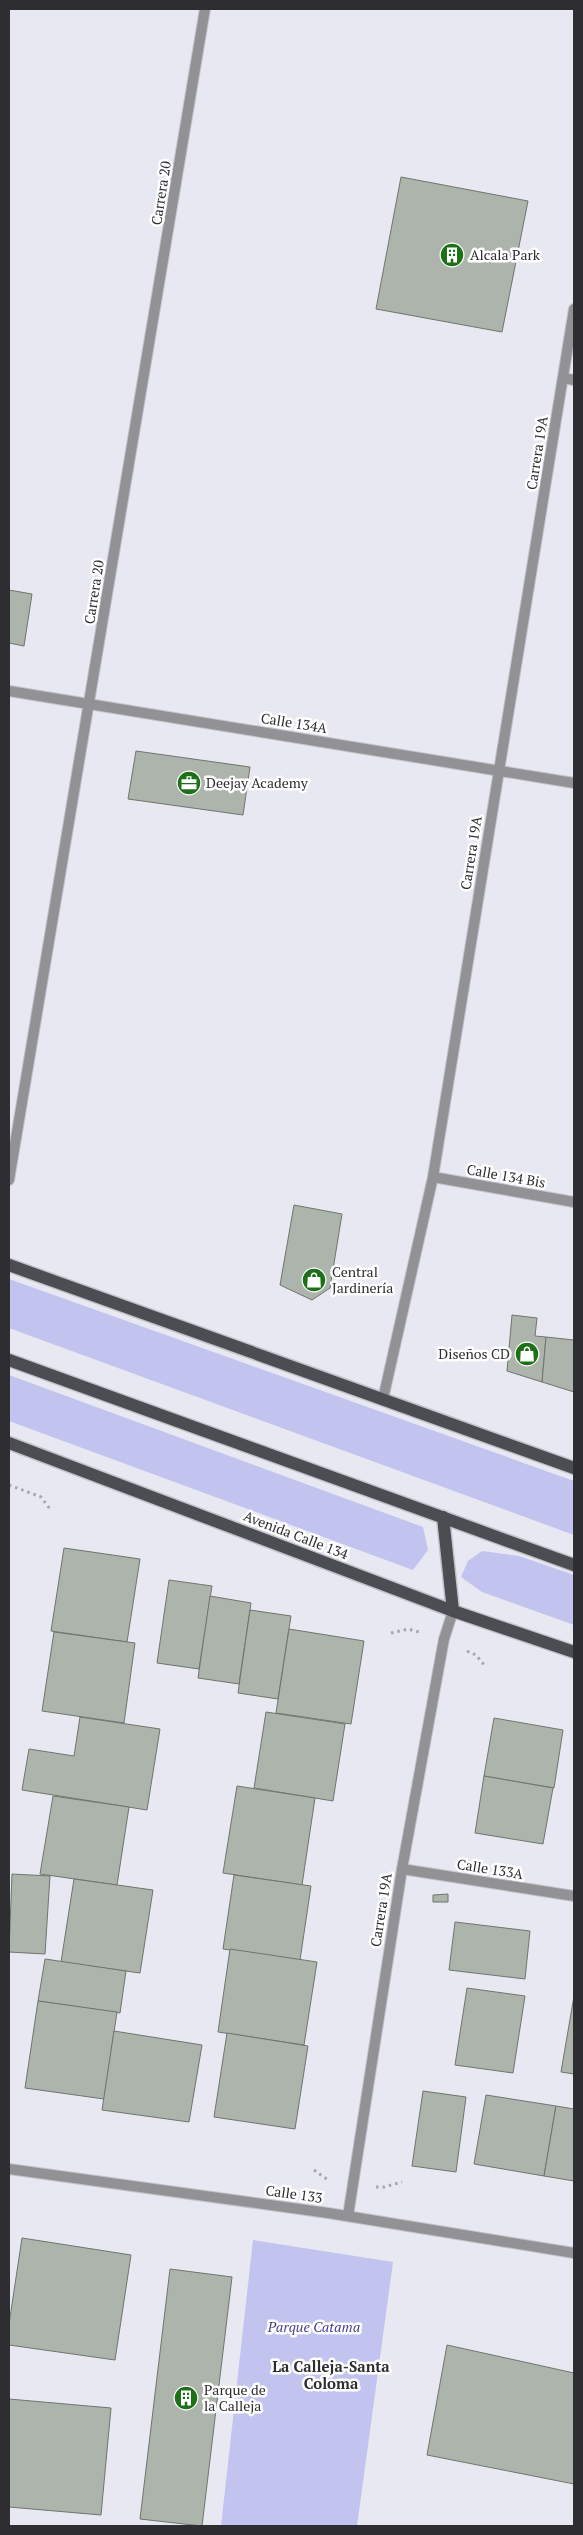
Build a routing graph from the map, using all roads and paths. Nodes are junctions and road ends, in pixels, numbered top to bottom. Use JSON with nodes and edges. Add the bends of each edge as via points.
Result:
{"nodes":[{"id":1,"x":206,"y":9,"type":"edge"},
{"id":2,"x":574,"y":309,"type":"edge"},
{"id":3,"x":563,"y":378,"type":"junction"},
{"id":4,"x":574,"y":380,"type":"edge"},
{"id":5,"x":9,"y":690,"type":"edge"},
{"id":6,"x":89,"y":703,"type":"junction"},
{"id":7,"x":498,"y":771,"type":"junction"},
{"id":8,"x":574,"y":784,"type":"edge"},
{"id":9,"x":433,"y":1178,"type":"junction"},
{"id":10,"x":9,"y":1180,"type":"edge"},
{"id":11,"x":574,"y":1202,"type":"edge"},
{"id":12,"x":9,"y":1266,"type":"edge"},
{"id":13,"x":9,"y":1360,"type":"edge"},
{"id":14,"x":383,"y":1399,"type":"junction"},
{"id":15,"x":9,"y":1443,"type":"edge"},
{"id":16,"x":574,"y":1468,"type":"edge"},
{"id":17,"x":9,"y":1485,"type":"edge"},
{"id":18,"x":50,"y":1509,"type":"dead end"},
{"id":19,"x":443,"y":1517,"type":"junction"},
{"id":20,"x":574,"y":1565,"type":"edge"},
{"id":21,"x":453,"y":1611,"type":"junction"},
{"id":22,"x":574,"y":1652,"type":"edge"},
{"id":23,"x":402,"y":1869,"type":"junction"},
{"id":24,"x":574,"y":1896,"type":"edge"},
{"id":25,"x":9,"y":2169,"type":"edge"},
{"id":26,"x":348,"y":2216,"type":"junction"},
{"id":27,"x":574,"y":2253,"type":"edge"}],
"edges":[{"from":1,"to":6,"type":"street","name":"Carrera 20"},
{"from":2,"to":3,"type":"street","name":"Carrera 19A"},
{"from":3,"to":4,"type":"street"},
{"from":3,"to":7,"type":"street","name":"Carrera 19A"},
{"from":5,"to":6,"type":"street","name":"Calle 134A"},
{"from":6,"to":7,"type":"street","name":"Calle 134A"},
{"from":6,"to":10,"type":"street","name":"Carrera 20"},
{"from":7,"to":8,"type":"street","name":"Calle 134A"},
{"from":7,"to":9,"type":"street","name":"Carrera 19A"},
{"from":9,"to":11,"type":"street","name":"Calle 134 Bis"},
{"from":9,"to":14,"type":"street","name":"Carrera 19A"},
{"from":12,"to":14,"type":"main road"},
{"from":13,"to":19,"type":"main road"},
{"from":14,"to":16,"type":"main road"},
{"from":15,"to":21,"type":"main road","name":"Avenida Calle 134"},
{"from":17,"to":18,"type":"path","via":[[41,1497]]},
{"from":19,"to":20,"type":"main road"},
{"from":19,"to":21,"type":"main road"},
{"from":21,"to":22,"type":"main road","name":"Avenida Calle 134"},
{"from":21,"to":23,"type":"street","name":"Carrera 19A","via":[[444,1639]]},
{"from":23,"to":24,"type":"street","name":"Calle 133A"},
{"from":23,"to":26,"type":"street","name":"Carrera 19A"},
{"from":25,"to":26,"type":"street","name":"Calle 133"},
{"from":26,"to":27,"type":"street","name":"Calle 133"}]}
